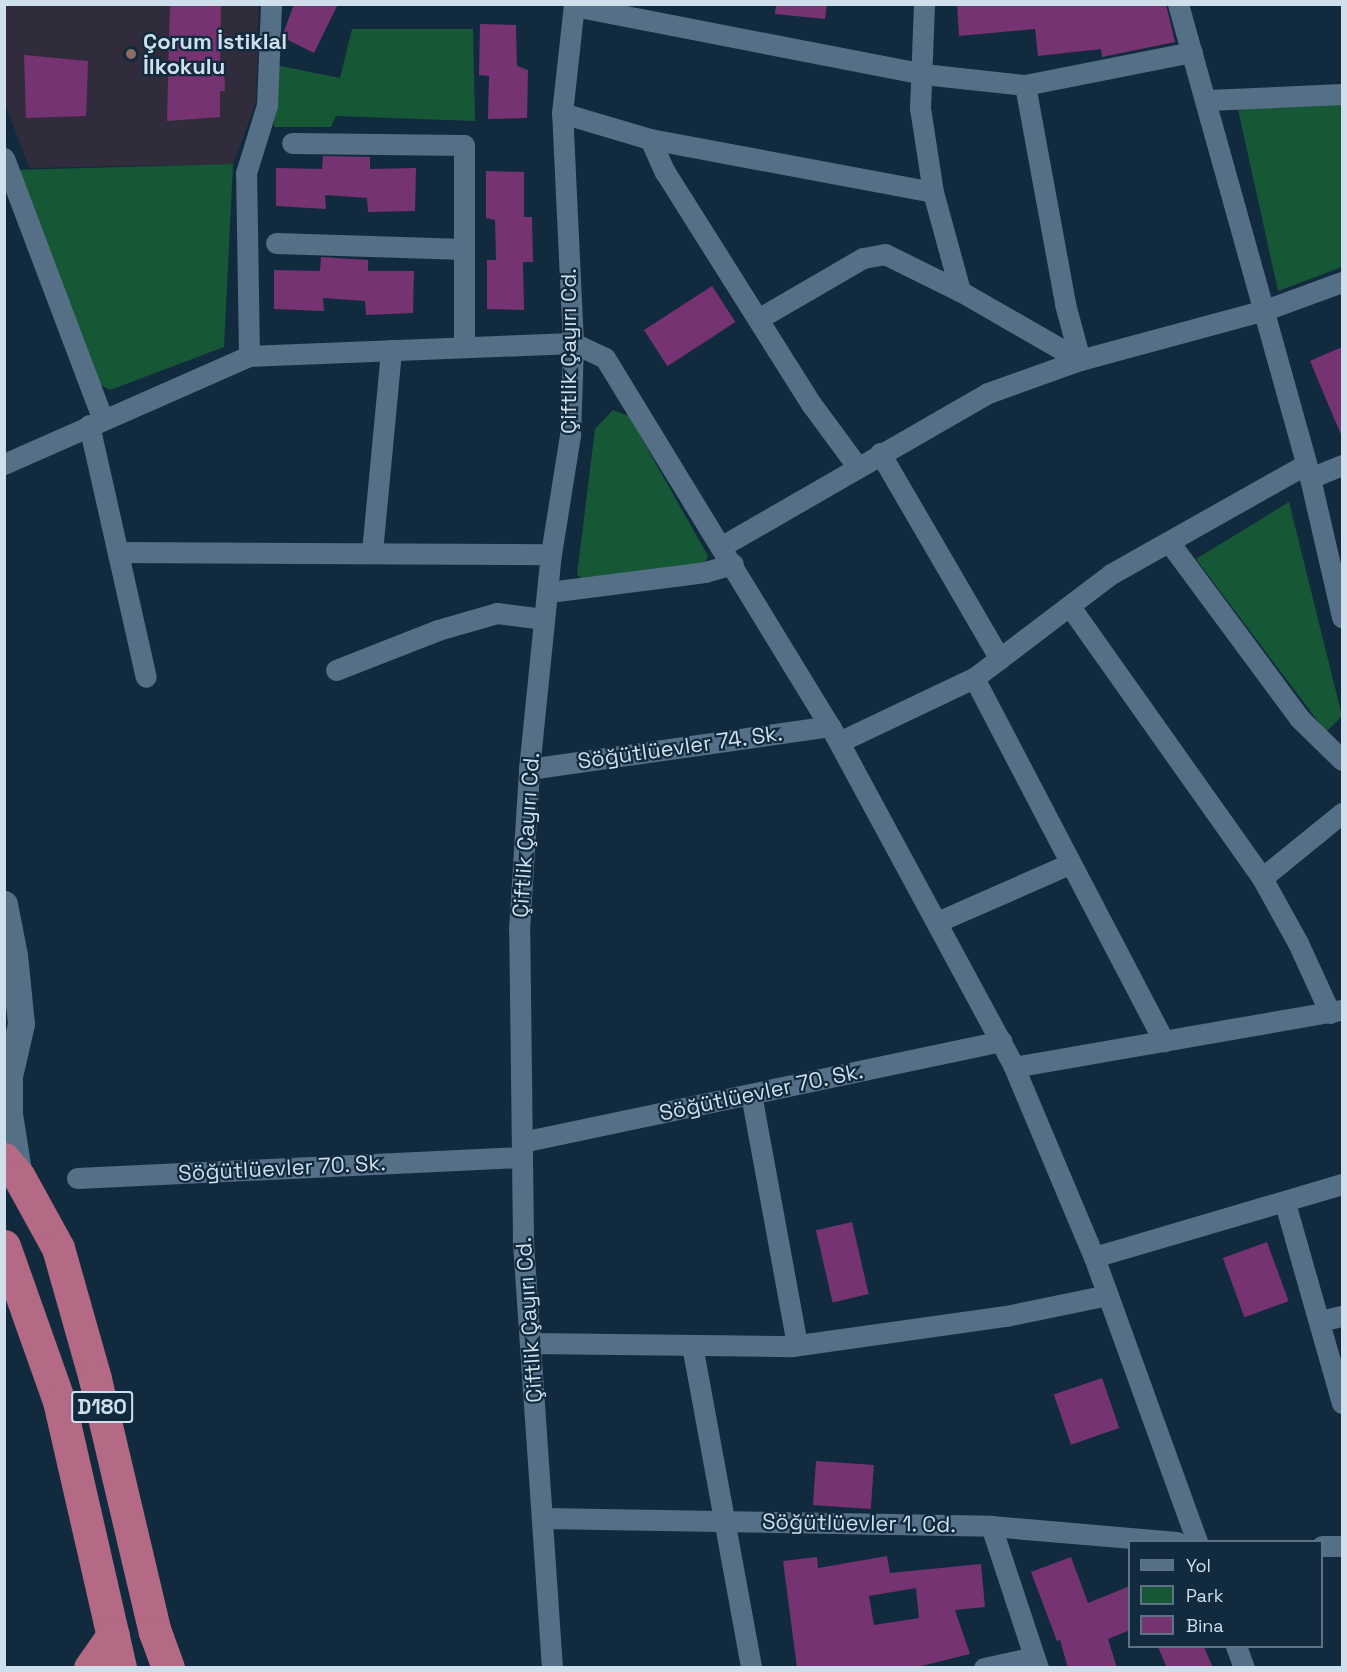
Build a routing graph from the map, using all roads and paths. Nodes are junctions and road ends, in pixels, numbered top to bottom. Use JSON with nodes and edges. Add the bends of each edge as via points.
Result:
{"nodes":[{"id":1,"x":271,"y":4,"type":"edge"},
{"id":2,"x":924,"y":4,"type":"edge"},
{"id":3,"x":1178,"y":4,"type":"edge"},
{"id":4,"x":574,"y":5,"type":"edge"},
{"id":5,"x":1192,"y":52,"type":"junction"},
{"id":6,"x":923,"y":74,"type":"junction"},
{"id":7,"x":1025,"y":85,"type":"junction"},
{"id":8,"x":1342,"y":94,"type":"edge"},
{"id":9,"x":1207,"y":100,"type":"junction"},
{"id":10,"x":562,"y":113,"type":"junction"},
{"id":11,"x":650,"y":139,"type":"junction"},
{"id":12,"x":292,"y":143,"type":"dead end"},
{"id":13,"x":4,"y":158,"type":"edge"},
{"id":14,"x":933,"y":192,"type":"junction"},
{"id":15,"x":276,"y":243,"type":"dead end"},
{"id":16,"x":464,"y":249,"type":"junction"},
{"id":17,"x":1342,"y":282,"type":"edge"},
{"id":18,"x":960,"y":291,"type":"junction"},
{"id":19,"x":1264,"y":310,"type":"junction"},
{"id":20,"x":758,"y":319,"type":"junction"},
{"id":21,"x":573,"y":343,"type":"junction"},
{"id":22,"x":464,"y":347,"type":"junction"},
{"id":23,"x":392,"y":350,"type":"junction"},
{"id":24,"x":249,"y":356,"type":"junction"},
{"id":25,"x":1080,"y":360,"type":"junction"},
{"id":26,"x":96,"y":422,"type":"junction"},
{"id":27,"x":880,"y":453,"type":"junction"},
{"id":28,"x":4,"y":464,"type":"edge"},
{"id":29,"x":1342,"y":465,"type":"edge"},
{"id":30,"x":857,"y":466,"type":"junction"},
{"id":31,"x":1308,"y":471,"type":"junction"},
{"id":32,"x":1168,"y":542,"type":"junction"},
{"id":33,"x":722,"y":546,"type":"junction"},
{"id":34,"x":118,"y":552,"type":"junction"},
{"id":35,"x":372,"y":552,"type":"junction"},
{"id":36,"x":551,"y":554,"type":"junction"},
{"id":37,"x":734,"y":564,"type":"junction"},
{"id":38,"x":549,"y":592,"type":"junction"},
{"id":39,"x":1071,"y":608,"type":"junction"},
{"id":40,"x":1342,"y":617,"type":"edge"},
{"id":41,"x":544,"y":619,"type":"junction"},
{"id":42,"x":1000,"y":659,"type":"junction"},
{"id":43,"x":336,"y":670,"type":"dead end"},
{"id":44,"x":146,"y":677,"type":"dead end"},
{"id":45,"x":974,"y":678,"type":"junction"},
{"id":46,"x":835,"y":734,"type":"junction"},
{"id":47,"x":1342,"y":760,"type":"edge"},
{"id":48,"x":529,"y":769,"type":"junction"},
{"id":49,"x":1342,"y":813,"type":"edge"},
{"id":50,"x":1070,"y":864,"type":"junction"},
{"id":51,"x":1262,"y":878,"type":"junction"},
{"id":52,"x":4,"y":904,"type":"edge"},
{"id":53,"x":938,"y":922,"type":"junction"},
{"id":54,"x":1336,"y":1011,"type":"edge"},
{"id":55,"x":1001,"y":1041,"type":"junction"},
{"id":56,"x":1164,"y":1041,"type":"junction"},
{"id":57,"x":1014,"y":1067,"type":"junction"},
{"id":58,"x":751,"y":1094,"type":"junction"},
{"id":59,"x":522,"y":1150,"type":"junction"},
{"id":60,"x":12,"y":1168,"type":"edge"},
{"id":61,"x":77,"y":1178,"type":"dead end"},
{"id":62,"x":1342,"y":1184,"type":"edge"},
{"id":63,"x":1285,"y":1203,"type":"junction"},
{"id":64,"x":4,"y":1246,"type":"edge"},
{"id":65,"x":1094,"y":1257,"type":"junction"},
{"id":66,"x":1108,"y":1295,"type":"junction"},
{"id":67,"x":1342,"y":1316,"type":"edge"},
{"id":68,"x":1320,"y":1321,"type":"junction"},
{"id":69,"x":530,"y":1343,"type":"junction"},
{"id":70,"x":692,"y":1345,"type":"junction"},
{"id":71,"x":797,"y":1345,"type":"junction"},
{"id":72,"x":1342,"y":1403,"type":"edge"},
{"id":73,"x":542,"y":1518,"type":"junction"},
{"id":74,"x":725,"y":1520,"type":"junction"},
{"id":75,"x":991,"y":1526,"type":"junction"},
{"id":76,"x":1153,"y":1540,"type":"edge"},
{"id":77,"x":1196,"y":1540,"type":"edge"},
{"id":78,"x":1323,"y":1546,"type":"edge"},
{"id":79,"x":1342,"y":1546,"type":"edge"},
{"id":80,"x":155,"y":1632,"type":"junction"},
{"id":81,"x":113,"y":1635,"type":"junction"},
{"id":82,"x":1236,"y":1648,"type":"edge"},
{"id":83,"x":1036,"y":1662,"type":"edge"},
{"id":84,"x":90,"y":1668,"type":"edge"},
{"id":85,"x":120,"y":1668,"type":"edge"},
{"id":86,"x":168,"y":1668,"type":"edge"},
{"id":87,"x":183,"y":1668,"type":"edge"},
{"id":88,"x":552,"y":1668,"type":"edge"},
{"id":89,"x":751,"y":1668,"type":"edge"},
{"id":90,"x":984,"y":1668,"type":"edge"},
{"id":91,"x":1244,"y":1668,"type":"edge"}],
"edges":[{"from":1,"to":24,"type":"street","via":[[267,105],[246,173]]},
{"from":2,"to":6,"type":"street"},
{"from":3,"to":5,"type":"street"},
{"from":4,"to":6,"type":"street"},
{"from":4,"to":10,"type":"street","name":"Çiftlik Çayırı Cd."},
{"from":5,"to":7,"type":"street"},
{"from":5,"to":9,"type":"street"},
{"from":6,"to":7,"type":"street"},
{"from":6,"to":14,"type":"street","via":[[920,108]]},
{"from":7,"to":25,"type":"street","via":[[1065,304]]},
{"from":8,"to":9,"type":"street"},
{"from":9,"to":19,"type":"street"},
{"from":10,"to":11,"type":"street"},
{"from":10,"to":21,"type":"street","name":"Çiftlik Çayırı Cd."},
{"from":11,"to":14,"type":"street"},
{"from":11,"to":20,"type":"street","via":[[665,172]]},
{"from":12,"to":16,"type":"street","via":[[464,145]]},
{"from":13,"to":26,"type":"street"},
{"from":14,"to":18,"type":"street"},
{"from":15,"to":16,"type":"street"},
{"from":16,"to":22,"type":"street"},
{"from":17,"to":19,"type":"street"},
{"from":18,"to":20,"type":"street","via":[[899,259],[878,254],[863,258]]},
{"from":18,"to":25,"type":"street"},
{"from":19,"to":25,"type":"street"},
{"from":19,"to":31,"type":"street"},
{"from":20,"to":30,"type":"street","via":[[812,405]]},
{"from":21,"to":22,"type":"street"},
{"from":21,"to":33,"type":"street","via":[[605,358]]},
{"from":21,"to":36,"type":"street","name":"Çiftlik Çayırı Cd.","via":[[570,435]]},
{"from":22,"to":23,"type":"street"},
{"from":23,"to":24,"type":"street"},
{"from":23,"to":35,"type":"street"},
{"from":24,"to":26,"type":"street"},
{"from":25,"to":27,"type":"street","via":[[988,393]]},
{"from":26,"to":28,"type":"street"},
{"from":26,"to":34,"type":"street"},
{"from":27,"to":30,"type":"street"},
{"from":27,"to":42,"type":"street"},
{"from":29,"to":31,"type":"street","name":"Söğütlüevler 74. Sk."},
{"from":30,"to":33,"type":"street"},
{"from":31,"to":32,"type":"street","name":"Söğütlüevler 74. Sk."},
{"from":31,"to":40,"type":"street"},
{"from":32,"to":39,"type":"street","name":"Söğütlüevler 74. Sk.","via":[[1111,574]]},
{"from":32,"to":47,"type":"street","via":[[1299,718]]},
{"from":33,"to":37,"type":"street"},
{"from":34,"to":35,"type":"street"},
{"from":34,"to":44,"type":"street"},
{"from":35,"to":36,"type":"street"},
{"from":36,"to":38,"type":"street","name":"Çiftlik Çayırı Cd."},
{"from":37,"to":38,"type":"street","via":[[705,572]]},
{"from":37,"to":46,"type":"street"},
{"from":38,"to":41,"type":"street","name":"Çiftlik Çayırı Cd."},
{"from":39,"to":42,"type":"street","name":"Söğütlüevler 74. Sk."},
{"from":39,"to":51,"type":"street"},
{"from":41,"to":43,"type":"street","via":[[496,613],[438,630]]},
{"from":41,"to":48,"type":"street","name":"Çiftlik Çayırı Cd."},
{"from":42,"to":45,"type":"street","name":"Söğütlüevler 74. Sk."},
{"from":45,"to":46,"type":"street","name":"Söğütlüevler 74. Sk."},
{"from":45,"to":50,"type":"street"},
{"from":46,"to":48,"type":"street","name":"Söğütlüevler 74. Sk."},
{"from":46,"to":53,"type":"street"},
{"from":48,"to":59,"type":"street","name":"Çiftlik Çayırı Cd.","via":[[519,930]]},
{"from":49,"to":51,"type":"street"},
{"from":50,"to":53,"type":"street"},
{"from":50,"to":56,"type":"street"},
{"from":51,"to":54,"type":"street"},
{"from":52,"to":60,"type":"street","via":[[21,1024],[9,1076]]},
{"from":53,"to":55,"type":"street"},
{"from":54,"to":56,"type":"street"},
{"from":55,"to":57,"type":"street"},
{"from":55,"to":58,"type":"street","name":"Söğütlüevler 70. Sk."},
{"from":56,"to":57,"type":"street"},
{"from":57,"to":65,"type":"street"},
{"from":58,"to":59,"type":"street","name":"Söğütlüevler 70. Sk."},
{"from":58,"to":71,"type":"street"},
{"from":59,"to":61,"type":"street","name":"Söğütlüevler 70. Sk."},
{"from":59,"to":69,"type":"street","name":"Çiftlik Çayırı Cd."},
{"from":60,"to":80,"type":"highway","number":"D180","via":[[58,1248],[95,1379]]},
{"from":62,"to":63,"type":"street"},
{"from":63,"to":65,"type":"street"},
{"from":63,"to":68,"type":"street"},
{"from":64,"to":81,"type":"highway","number":"D180","via":[[59,1401]]},
{"from":65,"to":66,"type":"street"},
{"from":66,"to":71,"type":"street","via":[[1006,1316]]},
{"from":66,"to":77,"type":"street"},
{"from":67,"to":68,"type":"street"},
{"from":68,"to":72,"type":"street"},
{"from":69,"to":70,"type":"street"},
{"from":69,"to":73,"type":"street","name":"Çiftlik Çayırı Cd."},
{"from":70,"to":71,"type":"street"},
{"from":70,"to":74,"type":"street"},
{"from":73,"to":74,"type":"street","name":"Söğütlüevler 1. Cd."},
{"from":73,"to":88,"type":"street","name":"Çiftlik Çayırı Cd."},
{"from":74,"to":75,"type":"street","name":"Söğütlüevler 1. Cd."},
{"from":74,"to":89,"type":"street"},
{"from":75,"to":76,"type":"street","name":"Söğütlüevler 1. Cd."},
{"from":75,"to":83,"type":"street"},
{"from":78,"to":79,"type":"street"},
{"from":80,"to":86,"type":"highway","number":"D180"},
{"from":80,"to":87,"type":"highway"},
{"from":81,"to":84,"type":"highway"},
{"from":81,"to":85,"type":"highway","number":"D180"},
{"from":82,"to":91,"type":"street"},
{"from":83,"to":90,"type":"street"}]}
